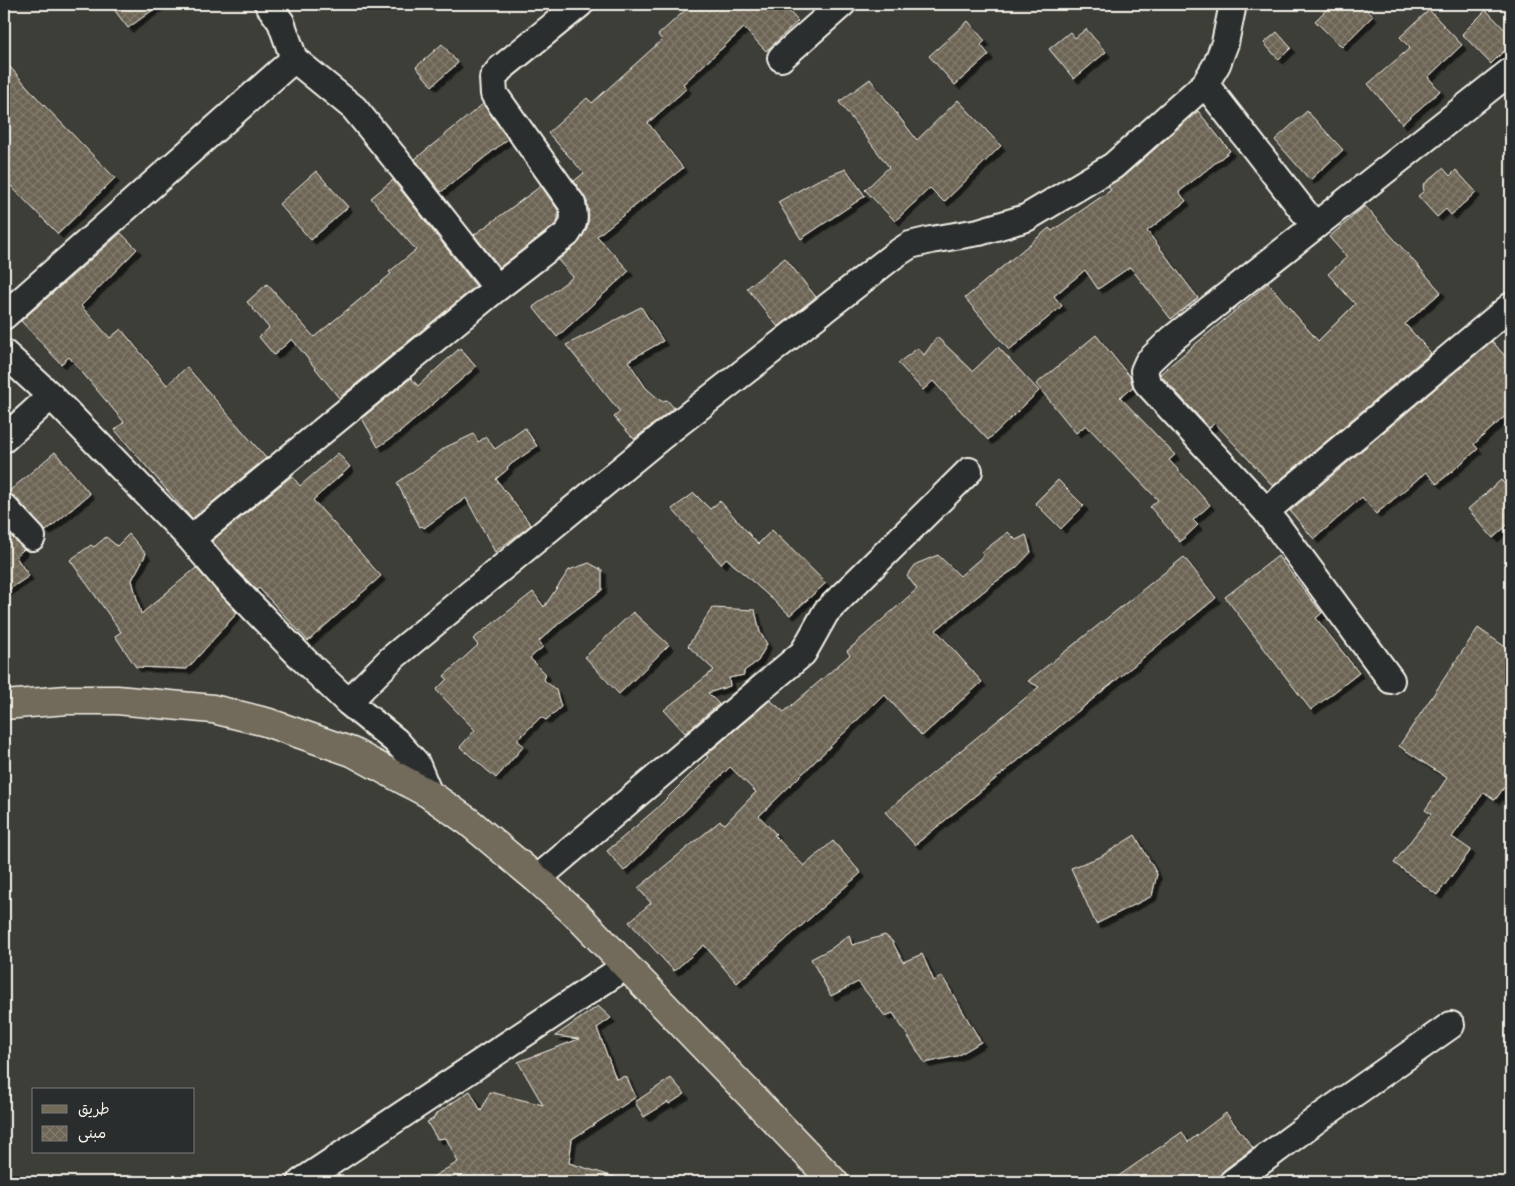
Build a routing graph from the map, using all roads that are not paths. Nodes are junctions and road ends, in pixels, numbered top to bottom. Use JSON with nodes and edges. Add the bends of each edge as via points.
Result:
{"nodes":[{"id":1,"x":268,"y":4,"type":"edge"},
{"id":2,"x":580,"y":4,"type":"edge"},
{"id":3,"x":842,"y":4,"type":"edge"},
{"id":4,"x":1233,"y":4,"type":"edge"},
{"id":5,"x":781,"y":58,"type":"dead end"},
{"id":6,"x":294,"y":59,"type":"junction"},
{"id":7,"x":1511,"y":71,"type":"edge"},
{"id":8,"x":1205,"y":84,"type":"junction"},
{"id":9,"x":1314,"y":226,"type":"junction"},
{"id":10,"x":497,"y":288,"type":"junction"},
{"id":11,"x":1511,"y":306,"type":"edge"},
{"id":12,"x":4,"y":316,"type":"edge"},
{"id":13,"x":4,"y":353,"type":"edge"},
{"id":14,"x":51,"y":396,"type":"junction"},
{"id":15,"x":4,"y":439,"type":"edge"},
{"id":16,"x":970,"y":471,"type":"dead end"},
{"id":17,"x":4,"y":507,"type":"edge"},
{"id":18,"x":1266,"y":511,"type":"junction"},
{"id":19,"x":32,"y":537,"type":"dead end"},
{"id":20,"x":191,"y":539,"type":"junction"},
{"id":21,"x":1391,"y":680,"type":"dead end"},
{"id":22,"x":348,"y":702,"type":"junction"},
{"id":23,"x":4,"y":705,"type":"edge"},
{"id":24,"x":429,"y":794,"type":"junction"},
{"id":25,"x":537,"y":879,"type":"junction"},
{"id":26,"x":626,"y":966,"type":"junction"},
{"id":27,"x":1451,"y":1025,"type":"dead end"},
{"id":28,"x":301,"y":1182,"type":"edge"},
{"id":29,"x":834,"y":1182,"type":"edge"},
{"id":30,"x":1233,"y":1182,"type":"edge"}],
"edges":[{"from":1,"to":6,"type":"street","via":[[281,22]]},
{"from":2,"to":10,"type":"street","via":[[493,78],[494,94],[572,204],[575,218],[567,234]]},
{"from":3,"to":5,"type":"street"},
{"from":4,"to":8,"type":"street","via":[[1225,42]]},
{"from":6,"to":10,"type":"street","via":[[354,108]]},
{"from":6,"to":12,"type":"street"},
{"from":7,"to":9,"type":"street"},
{"from":8,"to":9,"type":"street"},
{"from":8,"to":22,"type":"street","via":[[1113,166],[1026,218],[979,232],[910,245],[893,256],[662,436],[392,658]]},
{"from":9,"to":18,"type":"street","via":[[1172,339],[1148,362],[1144,371],[1148,382],[1163,401]]},
{"from":10,"to":20,"type":"street"},
{"from":11,"to":18,"type":"street"},
{"from":13,"to":14,"type":"street"},
{"from":14,"to":15,"type":"street"},
{"from":14,"to":20,"type":"street"},
{"from":16,"to":25,"type":"street","via":[[826,612],[803,653]]},
{"from":17,"to":19,"type":"street"},
{"from":18,"to":21,"type":"street"},
{"from":20,"to":22,"type":"street","via":[[226,580]]},
{"from":22,"to":24,"type":"street","via":[[396,741],[416,763]]},
{"from":23,"to":24,"type":"main road","via":[[116,700],[213,709],[266,722],[352,752]]},
{"from":24,"to":25,"type":"main road","via":[[469,822]]},
{"from":25,"to":26,"type":"main road"},
{"from":26,"to":28,"type":"street"},
{"from":26,"to":29,"type":"main road"},
{"from":27,"to":30,"type":"street"}]}
